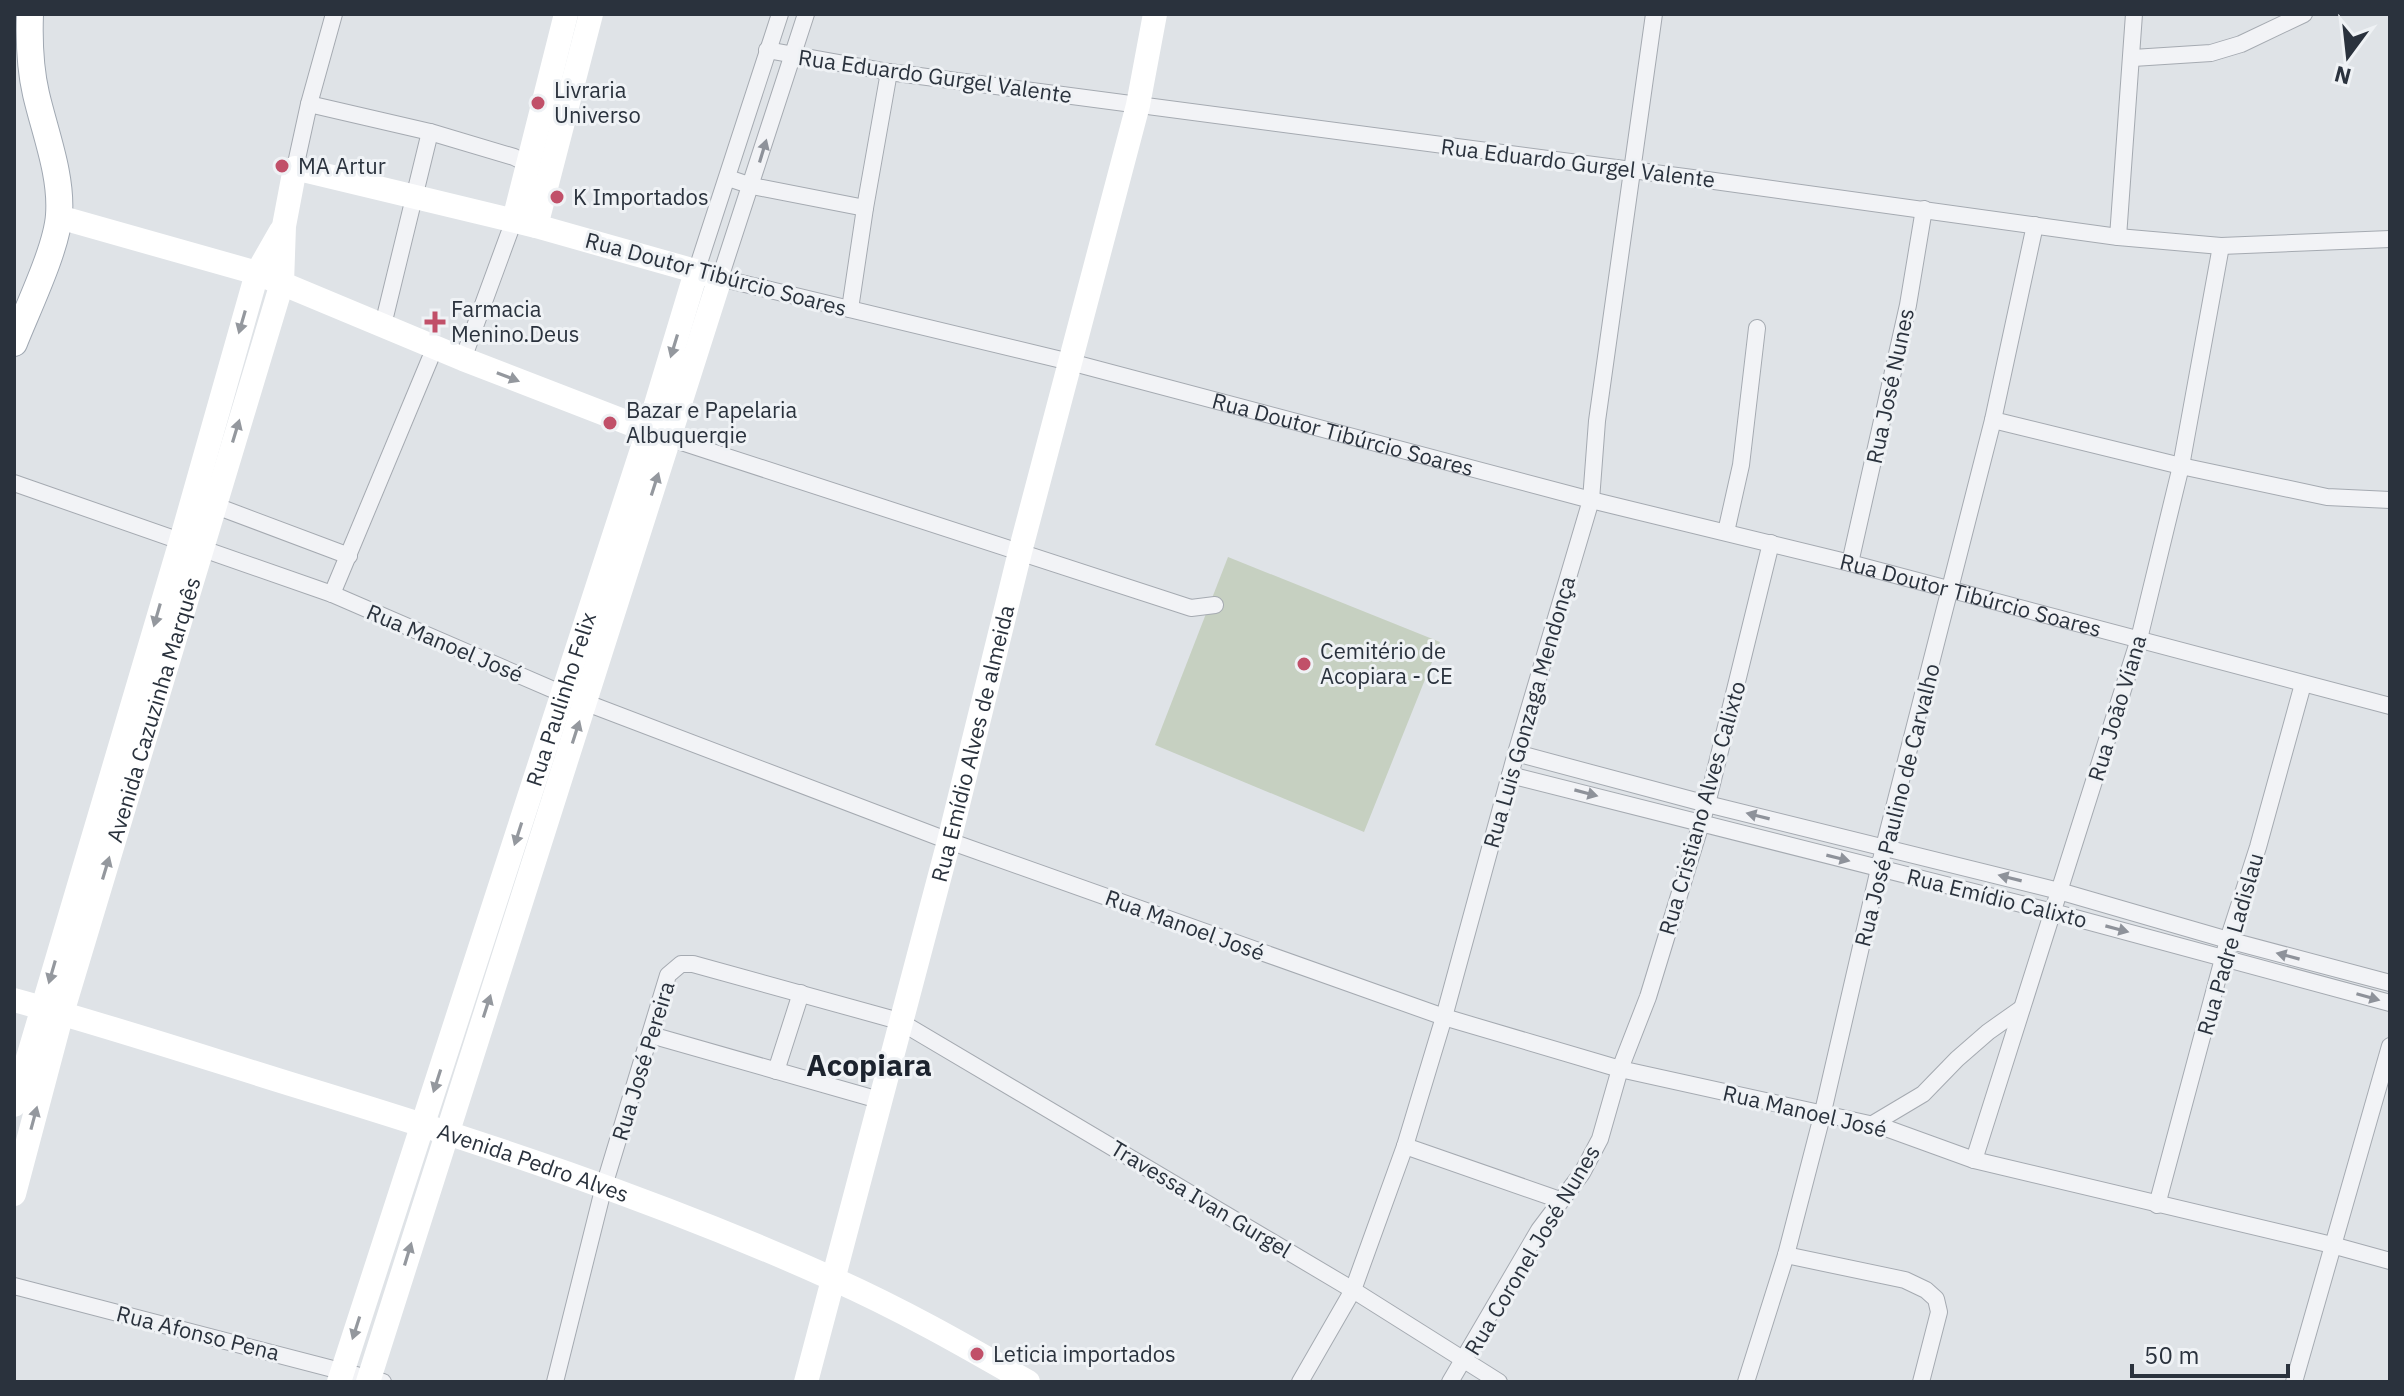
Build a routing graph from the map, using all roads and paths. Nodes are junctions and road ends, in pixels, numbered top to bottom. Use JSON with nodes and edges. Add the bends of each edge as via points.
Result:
{"nodes":[{"id":1,"x":30,"y":14,"type":"edge"},
{"id":2,"x":334,"y":14,"type":"edge"},
{"id":3,"x":566,"y":14,"type":"edge"},
{"id":4,"x":591,"y":14,"type":"edge"},
{"id":5,"x":780,"y":14,"type":"edge"},
{"id":6,"x":806,"y":14,"type":"edge"},
{"id":7,"x":1155,"y":14,"type":"edge"},
{"id":8,"x":1654,"y":14,"type":"edge"},
{"id":9,"x":2134,"y":14,"type":"edge"},
{"id":10,"x":2304,"y":14,"type":"edge"},
{"id":11,"x":767,"y":50,"type":"junction"},
{"id":12,"x":793,"y":56,"type":"junction"},
{"id":13,"x":2133,"y":58,"type":"junction"},
{"id":14,"x":565,"y":63,"type":"junction"},
{"id":15,"x":889,"y":72,"type":"junction"},
{"id":16,"x":309,"y":104,"type":"junction"},
{"id":17,"x":1138,"y":105,"type":"junction"},
{"id":18,"x":430,"y":132,"type":"junction"},
{"id":19,"x":295,"y":168,"type":"junction"},
{"id":20,"x":539,"y":170,"type":"junction"},
{"id":21,"x":1633,"y":170,"type":"junction"},
{"id":22,"x":728,"y":178,"type":"junction"},
{"id":23,"x":752,"y":186,"type":"junction"},
{"id":24,"x":415,"y":196,"type":"junction"},
{"id":25,"x":865,"y":208,"type":"junction"},
{"id":26,"x":1924,"y":209,"type":"junction"},
{"id":27,"x":59,"y":217,"type":"junction"},
{"id":28,"x":525,"y":223,"type":"junction"},
{"id":29,"x":2035,"y":225,"type":"junction"},
{"id":30,"x":284,"y":226,"type":"junction"},
{"id":31,"x":2118,"y":237,"type":"junction"},
{"id":32,"x":2390,"y":239,"type":"edge"},
{"id":33,"x":2221,"y":246,"type":"junction"},
{"id":34,"x":696,"y":272,"type":"junction"},
{"id":35,"x":257,"y":273,"type":"junction"},
{"id":36,"x":720,"y":278,"type":"junction"},
{"id":37,"x":282,"y":283,"type":"junction"},
{"id":38,"x":850,"y":309,"type":"junction"},
{"id":39,"x":383,"y":325,"type":"junction"},
{"id":40,"x":1757,"y":328,"type":"dead end"},
{"id":41,"x":14,"y":343,"type":"edge"},
{"id":42,"x":435,"y":347,"type":"junction"},
{"id":43,"x":463,"y":359,"type":"junction"},
{"id":44,"x":1070,"y":362,"type":"junction"},
{"id":45,"x":1993,"y":420,"type":"junction"},
{"id":46,"x":659,"y":435,"type":"junction"},
{"id":47,"x":2181,"y":466,"type":"junction"},
{"id":48,"x":14,"y":483,"type":"edge"},
{"id":49,"x":1591,"y":500,"type":"junction"},
{"id":50,"x":2390,"y":500,"type":"edge"},
{"id":51,"x":203,"y":501,"type":"junction"},
{"id":52,"x":1726,"y":532,"type":"junction"},
{"id":53,"x":1771,"y":543,"type":"junction"},
{"id":54,"x":192,"y":544,"type":"junction"},
{"id":55,"x":1020,"y":552,"type":"junction"},
{"id":56,"x":349,"y":556,"type":"junction"},
{"id":57,"x":1850,"y":563,"type":"junction"},
{"id":58,"x":1952,"y":590,"type":"junction"},
{"id":59,"x":332,"y":594,"type":"junction"},
{"id":60,"x":1215,"y":605,"type":"dead end"},
{"id":61,"x":2139,"y":639,"type":"junction"},
{"id":62,"x":2303,"y":684,"type":"junction"},
{"id":63,"x":574,"y":698,"type":"junction"},
{"id":64,"x":2390,"y":706,"type":"edge"},
{"id":65,"x":1516,"y":753,"type":"junction"},
{"id":66,"x":1510,"y":775,"type":"junction"},
{"id":67,"x":1707,"y":804,"type":"junction"},
{"id":68,"x":1699,"y":823,"type":"junction"},
{"id":69,"x":949,"y":841,"type":"junction"},
{"id":70,"x":1884,"y":847,"type":"junction"},
{"id":71,"x":1880,"y":869,"type":"junction"},
{"id":72,"x":2059,"y":891,"type":"junction"},
{"id":73,"x":2053,"y":912,"type":"junction"},
{"id":74,"x":2226,"y":948,"type":"junction"},
{"id":75,"x":2390,"y":983,"type":"edge"},
{"id":76,"x":801,"y":993,"type":"junction"},
{"id":77,"x":14,"y":1000,"type":"edge"},
{"id":78,"x":2390,"y":1003,"type":"edge"},
{"id":79,"x":2022,"y":1008,"type":"junction"},
{"id":80,"x":52,"y":1010,"type":"junction"},
{"id":81,"x":1444,"y":1017,"type":"junction"},
{"id":82,"x":899,"y":1021,"type":"junction"},
{"id":83,"x":651,"y":1035,"type":"junction"},
{"id":84,"x":2390,"y":1046,"type":"edge"},
{"id":85,"x":1620,"y":1069,"type":"junction"},
{"id":86,"x":776,"y":1071,"type":"junction"},
{"id":87,"x":879,"y":1100,"type":"junction"},
{"id":88,"x":14,"y":1105,"type":"edge"},
{"id":89,"x":1822,"y":1116,"type":"junction"},
{"id":90,"x":423,"y":1124,"type":"junction"},
{"id":91,"x":1871,"y":1125,"type":"junction"},
{"id":92,"x":447,"y":1131,"type":"junction"},
{"id":93,"x":1405,"y":1146,"type":"junction"},
{"id":94,"x":1974,"y":1160,"type":"junction"},
{"id":95,"x":604,"y":1186,"type":"junction"},
{"id":96,"x":14,"y":1194,"type":"edge"},
{"id":97,"x":1560,"y":1200,"type":"junction"},
{"id":98,"x":2157,"y":1205,"type":"junction"},
{"id":99,"x":2332,"y":1245,"type":"junction"},
{"id":100,"x":1786,"y":1255,"type":"junction"},
{"id":101,"x":2390,"y":1261,"type":"edge"},
{"id":102,"x":833,"y":1279,"type":"junction"},
{"id":103,"x":14,"y":1286,"type":"edge"},
{"id":104,"x":1353,"y":1290,"type":"junction"},
{"id":105,"x":1464,"y":1361,"type":"junction"},
{"id":106,"x":340,"y":1376,"type":"edge"},
{"id":107,"x":374,"y":1381,"type":"edge"},
{"id":108,"x":555,"y":1382,"type":"edge"},
{"id":109,"x":806,"y":1382,"type":"edge"},
{"id":110,"x":1028,"y":1382,"type":"edge"},
{"id":111,"x":1300,"y":1382,"type":"edge"},
{"id":112,"x":1450,"y":1382,"type":"edge"},
{"id":113,"x":1499,"y":1382,"type":"edge"},
{"id":114,"x":1746,"y":1382,"type":"edge"},
{"id":115,"x":1921,"y":1382,"type":"edge"},
{"id":116,"x":2294,"y":1382,"type":"edge"}],
"edges":[{"from":1,"to":27,"type":"main road","via":[[35,90],[59,191]]},
{"from":2,"to":16,"type":"street"},
{"from":3,"to":14,"type":"main road"},
{"from":4,"to":14,"type":"main road"},
{"from":5,"to":11,"type":"street","name":"Rua Paulinho Felix"},
{"from":6,"to":12,"type":"street","name":"Rua Paulinho Felix"},
{"from":7,"to":17,"type":"main road","name":"Rua Emídio Alves de almeida"},
{"from":8,"to":21,"type":"street","name":"Rua Luis Gonzaga Mendonça"},
{"from":9,"to":13,"type":"street"},
{"from":10,"to":13,"type":"street","via":[[2211,53]]},
{"from":11,"to":12,"type":"street","name":"Rua Eduardo Gurgel Valente"},
{"from":11,"to":22,"type":"street","name":"Rua Paulinho Felix"},
{"from":12,"to":15,"type":"street","name":"Rua Eduardo Gurgel Valente"},
{"from":23,"to":12,"type":"street","name":"Rua Paulinho Felix","one_way":true},
{"from":13,"to":31,"type":"street"},
{"from":14,"to":20,"type":"main road"},
{"from":15,"to":17,"type":"street","name":"Rua Eduardo Gurgel Valente"},
{"from":15,"to":25,"type":"street"},
{"from":16,"to":18,"type":"street"},
{"from":16,"to":19,"type":"street"},
{"from":17,"to":21,"type":"street","name":"Rua Eduardo Gurgel Valente"},
{"from":17,"to":44,"type":"main road","name":"Rua Emídio Alves de almeida"},
{"from":18,"to":20,"type":"street","via":[[514,157]]},
{"from":18,"to":24,"type":"street"},
{"from":19,"to":24,"type":"main road","name":"Rua Doutor Tibúrcio Soares"},
{"from":19,"to":30,"type":"main road","name":"Avenida Cazuzinha Marquês"},
{"from":20,"to":28,"type":"main road"},
{"from":21,"to":26,"type":"street","name":"Rua Eduardo Gurgel Valente"},
{"from":21,"to":49,"type":"street","name":"Rua Luis Gonzaga Mendonça","via":[[1597,421]]},
{"from":22,"to":23,"type":"street"},
{"from":22,"to":34,"type":"street","name":"Rua Paulinho Felix"},
{"from":23,"to":25,"type":"street"},
{"from":23,"to":36,"type":"street","name":"Rua Paulinho Felix"},
{"from":24,"to":28,"type":"main road","name":"Rua Doutor Tibúrcio Soares"},
{"from":24,"to":39,"type":"street"},
{"from":25,"to":38,"type":"street"},
{"from":26,"to":29,"type":"street","name":"Rua Eduardo Gurgel Valente"},
{"from":26,"to":57,"type":"street","name":"Rua José Nunes"},
{"from":27,"to":35,"type":"main road"},
{"from":27,"to":41,"type":"main road"},
{"from":28,"to":34,"type":"main road","name":"Rua Doutor Tibúrcio Soares"},
{"from":28,"to":43,"type":"street"},
{"from":29,"to":31,"type":"street","name":"Rua Eduardo Gurgel Valente"},
{"from":29,"to":45,"type":"street","name":"Rua José Paulino de Carvalho"},
{"from":30,"to":35,"type":"main road","name":"Avenida Cazuzinha Marquês"},
{"from":30,"to":37,"type":"main road","name":"Avenida Cazuzinha Marquês"},
{"from":31,"to":33,"type":"street","name":"Rua Eduardo Gurgel Valente"},
{"from":32,"to":33,"type":"street","name":"Rua Eduardo Gurgel Valente"},
{"from":33,"to":47,"type":"street","name":"Rua João Viana"},
{"from":34,"to":36,"type":"main road","name":"Rua Doutor Tibúrcio Soares"},
{"from":34,"to":46,"type":"main road","name":"Rua Paulinho Felix","one_way":true},
{"from":35,"to":37,"type":"main road"},
{"from":35,"to":51,"type":"main road","name":"Avenida Cazuzinha Marquês","one_way":true},
{"from":36,"to":38,"type":"street","name":"Rua Doutor Tibúrcio Soares"},
{"from":36,"to":46,"type":"main road","name":"Rua Paulinho Felix"},
{"from":37,"to":39,"type":"main road"},
{"from":51,"to":37,"type":"main road","name":"Avenida Cazuzinha Marquês","one_way":true},
{"from":38,"to":44,"type":"street","name":"Rua Doutor Tibúrcio Soares"},
{"from":39,"to":42,"type":"main road"},
{"from":40,"to":52,"type":"street","via":[[1741,465]]},
{"from":42,"to":43,"type":"main road"},
{"from":42,"to":56,"type":"street"},
{"from":43,"to":46,"type":"main road","one_way":true},
{"from":44,"to":49,"type":"street","name":"Rua Doutor Tibúrcio Soares"},
{"from":44,"to":55,"type":"main road","name":"Rua Emídio Alves de almeida"},
{"from":45,"to":47,"type":"street"},
{"from":45,"to":58,"type":"street","name":"Rua José Paulino de Carvalho"},
{"from":46,"to":55,"type":"street"},
{"from":46,"to":63,"type":"main road","name":"Rua Paulinho Felix"},
{"from":47,"to":50,"type":"street","via":[[2327,497]]},
{"from":47,"to":61,"type":"street","name":"Rua João Viana"},
{"from":48,"to":54,"type":"street","name":"Rua Manoel José"},
{"from":49,"to":52,"type":"street","name":"Rua Doutor Tibúrcio Soares"},
{"from":49,"to":65,"type":"street","name":"Rua Luis Gonzaga Mendonça"},
{"from":51,"to":54,"type":"main road","name":"Avenida Cazuzinha Marquês"},
{"from":51,"to":56,"type":"street"},
{"from":52,"to":53,"type":"street","name":"Rua Doutor Tibúrcio Soares"},
{"from":53,"to":57,"type":"street","name":"Rua Doutor Tibúrcio Soares"},
{"from":53,"to":67,"type":"street","name":"Rua Cristiano Alves Calixto"},
{"from":54,"to":59,"type":"street","name":"Rua Manoel José"},
{"from":54,"to":80,"type":"main road","name":"Avenida Cazuzinha Marquês"},
{"from":55,"to":60,"type":"street","via":[[1191,608]]},
{"from":55,"to":69,"type":"main road","name":"Rua Emídio Alves de almeida"},
{"from":56,"to":59,"type":"street"},
{"from":57,"to":58,"type":"street","name":"Rua Doutor Tibúrcio Soares"},
{"from":58,"to":61,"type":"street","name":"Rua Doutor Tibúrcio Soares"},
{"from":58,"to":70,"type":"street","name":"Rua José Paulino de Carvalho"},
{"from":59,"to":63,"type":"street","name":"Rua Manoel José"},
{"from":61,"to":62,"type":"street","name":"Rua Doutor Tibúrcio Soares"},
{"from":61,"to":72,"type":"street","name":"Rua João Viana"},
{"from":62,"to":64,"type":"street","name":"Rua Doutor Tibúrcio Soares"},
{"from":62,"to":74,"type":"street","name":"Rua Padre Ladislau"},
{"from":63,"to":69,"type":"street","name":"Rua Manoel José"},
{"from":63,"to":90,"type":"main road","name":"Rua Paulinho Felix","one_way":true},
{"from":92,"to":63,"type":"main road","name":"Rua Paulinho Felix","one_way":true},
{"from":65,"to":66,"type":"street","name":"Rua Luis Gonzaga Mendonça"},
{"from":65,"to":67,"type":"street","name":"Rua Emídio Calixto"},
{"from":66,"to":68,"type":"street","name":"Rua Emídio Calixto","one_way":true},
{"from":66,"to":81,"type":"street","name":"Rua Luis Gonzaga Mendonça"},
{"from":67,"to":68,"type":"street","name":"Rua Cristiano Alves Calixto"},
{"from":70,"to":67,"type":"street","name":"Rua Emídio Calixto","one_way":true},
{"from":68,"to":71,"type":"street","name":"Rua Emídio Calixto","one_way":true},
{"from":68,"to":85,"type":"street","name":"Rua Cristiano Alves Calixto","via":[[1648,997]]},
{"from":69,"to":81,"type":"street","name":"Rua Manoel José"},
{"from":69,"to":82,"type":"main road","name":"Rua Emídio Alves de almeida"},
{"from":70,"to":71,"type":"street","name":"Rua José Paulino de Carvalho"},
{"from":72,"to":70,"type":"street","name":"Rua Emídio Calixto","one_way":true},
{"from":71,"to":73,"type":"street","name":"Rua Emídio Calixto"},
{"from":71,"to":89,"type":"street","name":"Rua José Paulino de Carvalho"},
{"from":72,"to":73,"type":"street","name":"Rua João Viana"},
{"from":72,"to":74,"type":"street","name":"Rua Emídio Calixto"},
{"from":73,"to":74,"type":"street","name":"Rua Emídio Calixto","one_way":true},
{"from":73,"to":79,"type":"street","name":"Rua João Viana"},
{"from":75,"to":74,"type":"street","name":"Rua Emídio Calixto","one_way":true},
{"from":74,"to":78,"type":"street","name":"Rua Emídio Calixto","one_way":true},
{"from":74,"to":98,"type":"street","name":"Rua Padre Ladislau"},
{"from":76,"to":82,"type":"street","name":"Rua José Pereira"},
{"from":76,"to":83,"type":"street","name":"Rua José Pereira","via":[[681,964],[668,975]]},
{"from":76,"to":86,"type":"street"},
{"from":77,"to":80,"type":"main road","name":"Avenida Pedro Alves"},
{"from":79,"to":91,"type":"street","via":[[1977,1041],[1923,1094]]},
{"from":79,"to":94,"type":"street","name":"Rua João Viana"},
{"from":80,"to":88,"type":"main road","name":"Avenida Cazuzinha Marquês"},
{"from":80,"to":90,"type":"main road","name":"Avenida Pedro Alves"},
{"from":96,"to":80,"type":"main road","name":"Avenida Cazuzinha Marquês","one_way":true},
{"from":81,"to":85,"type":"street","name":"Rua Manoel José"},
{"from":81,"to":93,"type":"street","name":"Rua Luis Gonzaga Mendonça"},
{"from":82,"to":87,"type":"main road","name":"Rua Emídio Alves de almeida"},
{"from":82,"to":104,"type":"street","name":"Travessa Ivan Gurgel"},
{"from":83,"to":86,"type":"street"},
{"from":83,"to":95,"type":"street","name":"Rua José Pereira"},
{"from":84,"to":99,"type":"street"},
{"from":85,"to":89,"type":"street","name":"Rua Manoel José"},
{"from":85,"to":97,"type":"street","name":"Rua Coronel José Nunes","via":[[1600,1139]]},
{"from":86,"to":87,"type":"street"},
{"from":87,"to":102,"type":"main road","name":"Rua Emídio Alves de almeida"},
{"from":89,"to":91,"type":"street","name":"Rua Manoel José"},
{"from":89,"to":100,"type":"street","name":"Rua José Paulino de Carvalho"},
{"from":90,"to":92,"type":"main road","name":"Avenida Pedro Alves"},
{"from":90,"to":106,"type":"main road","name":"Rua Paulinho Felix","one_way":true},
{"from":91,"to":94,"type":"street","name":"Rua Manoel José"},
{"from":92,"to":95,"type":"main road","name":"Avenida Pedro Alves"},
{"from":107,"to":92,"type":"main road","name":"Rua Paulinho Felix","one_way":true},
{"from":93,"to":97,"type":"street"},
{"from":93,"to":104,"type":"street","name":"Rua Luis Gonzaga Mendonça"},
{"from":94,"to":98,"type":"street","name":"Rua Manoel José"},
{"from":95,"to":102,"type":"main road","name":"Avenida Pedro Alves"},
{"from":95,"to":108,"type":"street","name":"Rua José Pereira"},
{"from":97,"to":105,"type":"street","name":"Rua Coronel José Nunes"},
{"from":98,"to":99,"type":"street","name":"Rua Manoel José"},
{"from":99,"to":101,"type":"street","name":"Rua Manoel José"},
{"from":99,"to":116,"type":"street"},
{"from":100,"to":114,"type":"street","name":"Rua José Paulino de Carvalho"},
{"from":100,"to":115,"type":"street","via":[[1905,1280],[1936,1299],[1939,1312]]},
{"from":102,"to":109,"type":"main road","name":"Rua Emídio Alves de almeida"},
{"from":102,"to":110,"type":"main road","name":"Avenida Pedro Alves"},
{"from":103,"to":106,"type":"street","name":"Rua Afonso Pena"},
{"from":104,"to":105,"type":"street","name":"Travessa Ivan Gurgel"},
{"from":104,"to":111,"type":"street","name":"Rua Luis Gonzaga Mendonça"},
{"from":105,"to":112,"type":"street","name":"Rua Coronel José Nunes"},
{"from":105,"to":113,"type":"street","name":"Travessa Ivan Gurgel"},
{"from":106,"to":107,"type":"street","name":"Rua Afonso Pena"}]}
